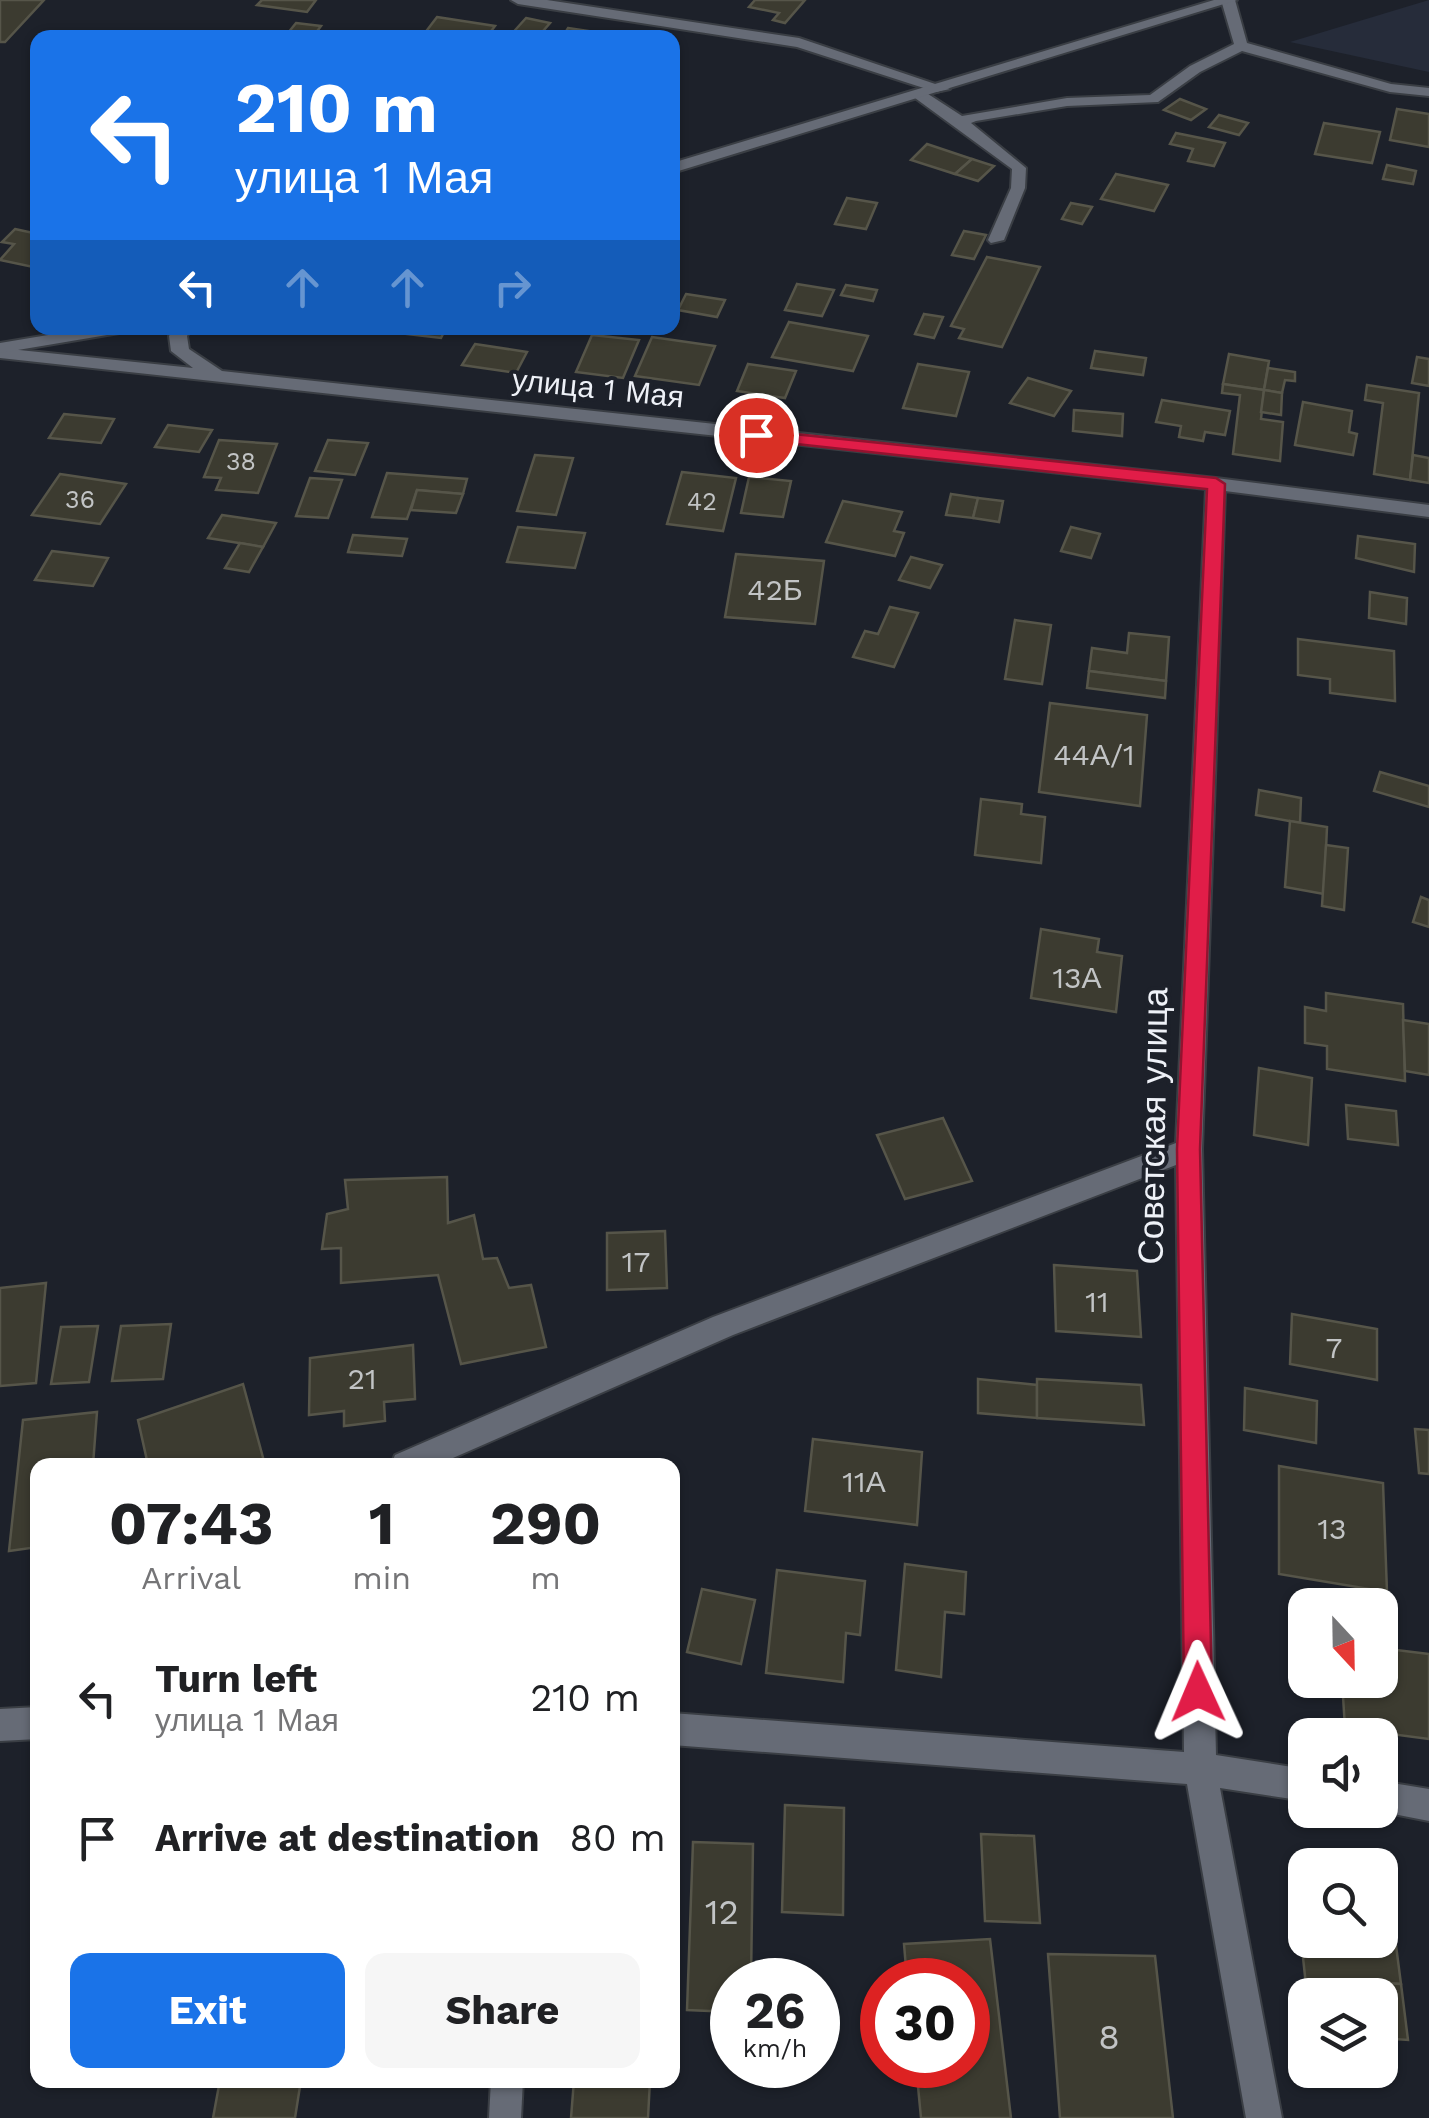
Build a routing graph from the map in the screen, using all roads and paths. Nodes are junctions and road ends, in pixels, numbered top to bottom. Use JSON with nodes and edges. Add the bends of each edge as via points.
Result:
{"nodes":[{"id":1,"x":518,"y":0,"type":"edge"},
{"id":2,"x":1218,"y":1,"type":"edge"},
{"id":3,"x":1241,"y":46,"type":"junction"},
{"id":4,"x":942,"y":89,"type":"junction"},
{"id":5,"x":1429,"y":92,"type":"edge"},
{"id":6,"x":920,"y":96,"type":"junction"},
{"id":7,"x":961,"y":122,"type":"junction"},
{"id":8,"x":680,"y":166,"type":"edge"},
{"id":9,"x":996,"y":240,"type":"dead end"},
{"id":10,"x":83,"y":335,"type":"edge"},
{"id":11,"x":179,"y":335,"type":"edge"},
{"id":12,"x":0,"y":351,"type":"edge"},
{"id":13,"x":220,"y":378,"type":"junction"},
{"id":14,"x":1216,"y":484,"type":"junction"},
{"id":15,"x":1429,"y":511,"type":"edge"},
{"id":16,"x":1188,"y":1149,"type":"junction"},
{"id":17,"x":422,"y":1458,"type":"edge"},
{"id":18,"x":30,"y":1723,"type":"edge"},
{"id":19,"x":0,"y":1724,"type":"edge"},
{"id":20,"x":680,"y":1730,"type":"edge"},
{"id":21,"x":1200,"y":1769,"type":"junction"},
{"id":22,"x":1288,"y":1783,"type":"edge"},
{"id":23,"x":1398,"y":1800,"type":"edge"},
{"id":24,"x":1429,"y":1805,"type":"edge"},
{"id":25,"x":507,"y":2088,"type":"edge"},
{"id":26,"x":505,"y":2118,"type":"edge"},
{"id":27,"x":1264,"y":2118,"type":"edge"}],
"edges":[{"from":1,"to":4,"type":"street","via":[[799,43]]},
{"from":2,"to":3,"type":"lane"},
{"from":2,"to":4,"type":"street"},
{"from":3,"to":5,"type":"lane","via":[[1390,88]]},
{"from":3,"to":7,"type":"lane","via":[[1153,99],[1067,102]]},
{"from":4,"to":6,"type":"street"},
{"from":6,"to":7,"type":"lane"},
{"from":6,"to":8,"type":"street"},
{"from":7,"to":9,"type":"lane","via":[[1019,168],[1018,188]]},
{"from":10,"to":12,"type":"street"},
{"from":11,"to":13,"type":"street","via":[[180,351]]},
{"from":12,"to":13,"type":"street","name":"улица 1 Мая"},
{"from":13,"to":14,"type":"street","name":"улица 1 Мая"},
{"from":14,"to":15,"type":"street","name":"улица 1 Мая"},
{"from":14,"to":16,"type":"street","name":"Советская улица"},
{"from":16,"to":17,"type":"street","via":[[723,1326]]},
{"from":16,"to":21,"type":"street","name":"Советская улица"},
{"from":18,"to":19,"type":"street"},
{"from":20,"to":21,"type":"street"},
{"from":21,"to":22,"type":"street"},
{"from":21,"to":27,"type":"street","name":"Советская улица"},
{"from":23,"to":24,"type":"street"},
{"from":25,"to":26,"type":"lane"}]}
